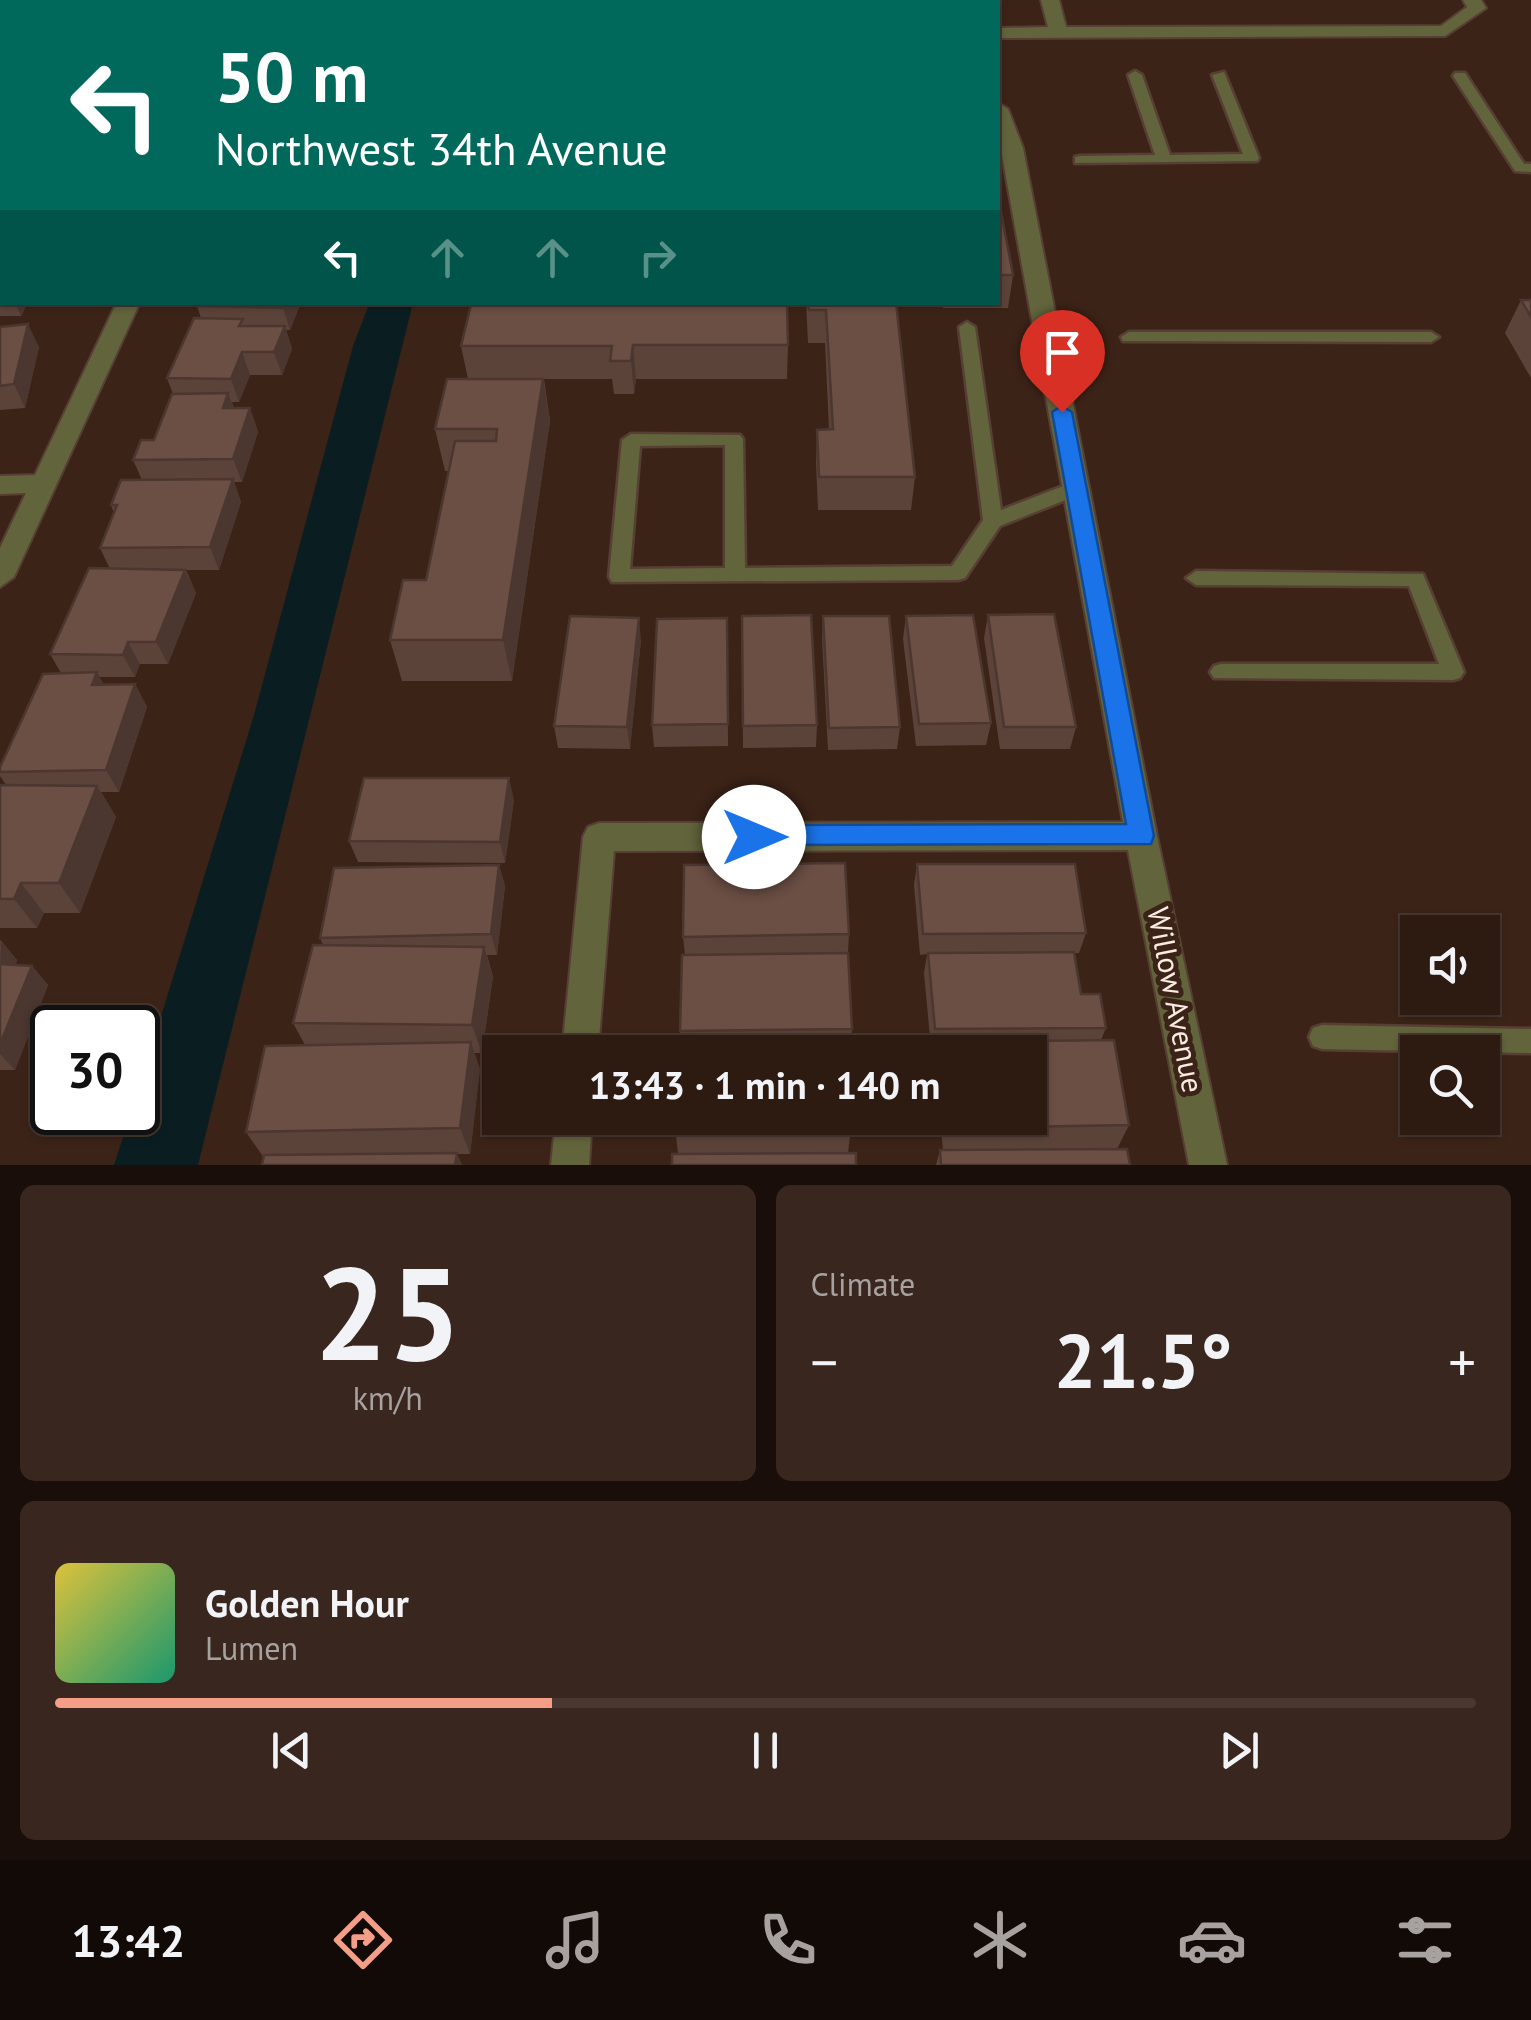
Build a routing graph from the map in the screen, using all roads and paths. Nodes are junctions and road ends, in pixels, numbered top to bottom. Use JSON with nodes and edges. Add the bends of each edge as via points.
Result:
{"nodes":[{"id":1,"x":1050,"y":0,"type":"edge"},
{"id":2,"x":1474,"y":4,"type":"edge"},
{"id":3,"x":1058,"y":33,"type":"junction"},
{"id":4,"x":1000,"y":34,"type":"edge"},
{"id":5,"x":1136,"y":76,"type":"dead end"},
{"id":6,"x":1220,"y":76,"type":"dead end"},
{"id":7,"x":1460,"y":76,"type":"dead end"},
{"id":8,"x":1000,"y":114,"type":"edge"},
{"id":9,"x":1164,"y":159,"type":"junction"},
{"id":10,"x":1080,"y":160,"type":"dead end"},
{"id":11,"x":1531,"y":168,"type":"edge"},
{"id":12,"x":127,"y":305,"type":"edge"},
{"id":13,"x":967,"y":327,"type":"dead end"},
{"id":14,"x":1129,"y":337,"type":"dead end"},
{"id":15,"x":1431,"y":337,"type":"dead end"},
{"id":16,"x":0,"y":484,"type":"edge"},
{"id":17,"x":44,"y":484,"type":"junction"},
{"id":18,"x":1076,"y":488,"type":"junction"},
{"id":19,"x":993,"y":521,"type":"junction"},
{"id":20,"x":735,"y":575,"type":"junction"},
{"id":21,"x":0,"y":577,"type":"edge"},
{"id":22,"x":1196,"y":578,"type":"dead end"},
{"id":23,"x":1222,"y":672,"type":"dead end"},
{"id":24,"x":1141,"y":836,"type":"junction"},
{"id":25,"x":582,"y":1035,"type":"edge"},
{"id":26,"x":1322,"y":1036,"type":"dead end"},
{"id":27,"x":1531,"y":1041,"type":"edge"},
{"id":28,"x":573,"y":1135,"type":"edge"},
{"id":29,"x":570,"y":1165,"type":"edge"},
{"id":30,"x":1208,"y":1165,"type":"edge"}],
"edges":[{"from":1,"to":3,"type":"street"},
{"from":2,"to":3,"type":"street","via":[[1445,31]]},
{"from":3,"to":4,"type":"street"},
{"from":5,"to":9,"type":"lane"},
{"from":6,"to":9,"type":"lane","via":[[1252,158]]},
{"from":7,"to":11,"type":"lane","via":[[1520,168]]},
{"from":8,"to":18,"type":"street","name":"Willow Avenue","via":[[1014,148]]},
{"from":9,"to":10,"type":"lane"},
{"from":12,"to":17,"type":"street"},
{"from":13,"to":19,"type":"lane"},
{"from":14,"to":15,"type":"lane"},
{"from":16,"to":17,"type":"street"},
{"from":17,"to":21,"type":"street"},
{"from":18,"to":19,"type":"lane"},
{"from":18,"to":24,"type":"street","name":"Willow Avenue"},
{"from":19,"to":20,"type":"lane","via":[[958,572]]},
{"from":20,"to":20,"type":"lane","via":[[618,577],[631,440],[734,439]]},
{"from":22,"to":23,"type":"lane","via":[[1416,579],[1454,672]]},
{"from":24,"to":25,"type":"street","via":[[600,837]]},
{"from":24,"to":30,"type":"street","name":"Willow Avenue"},
{"from":26,"to":27,"type":"lane"},
{"from":28,"to":29,"type":"street"}]}
